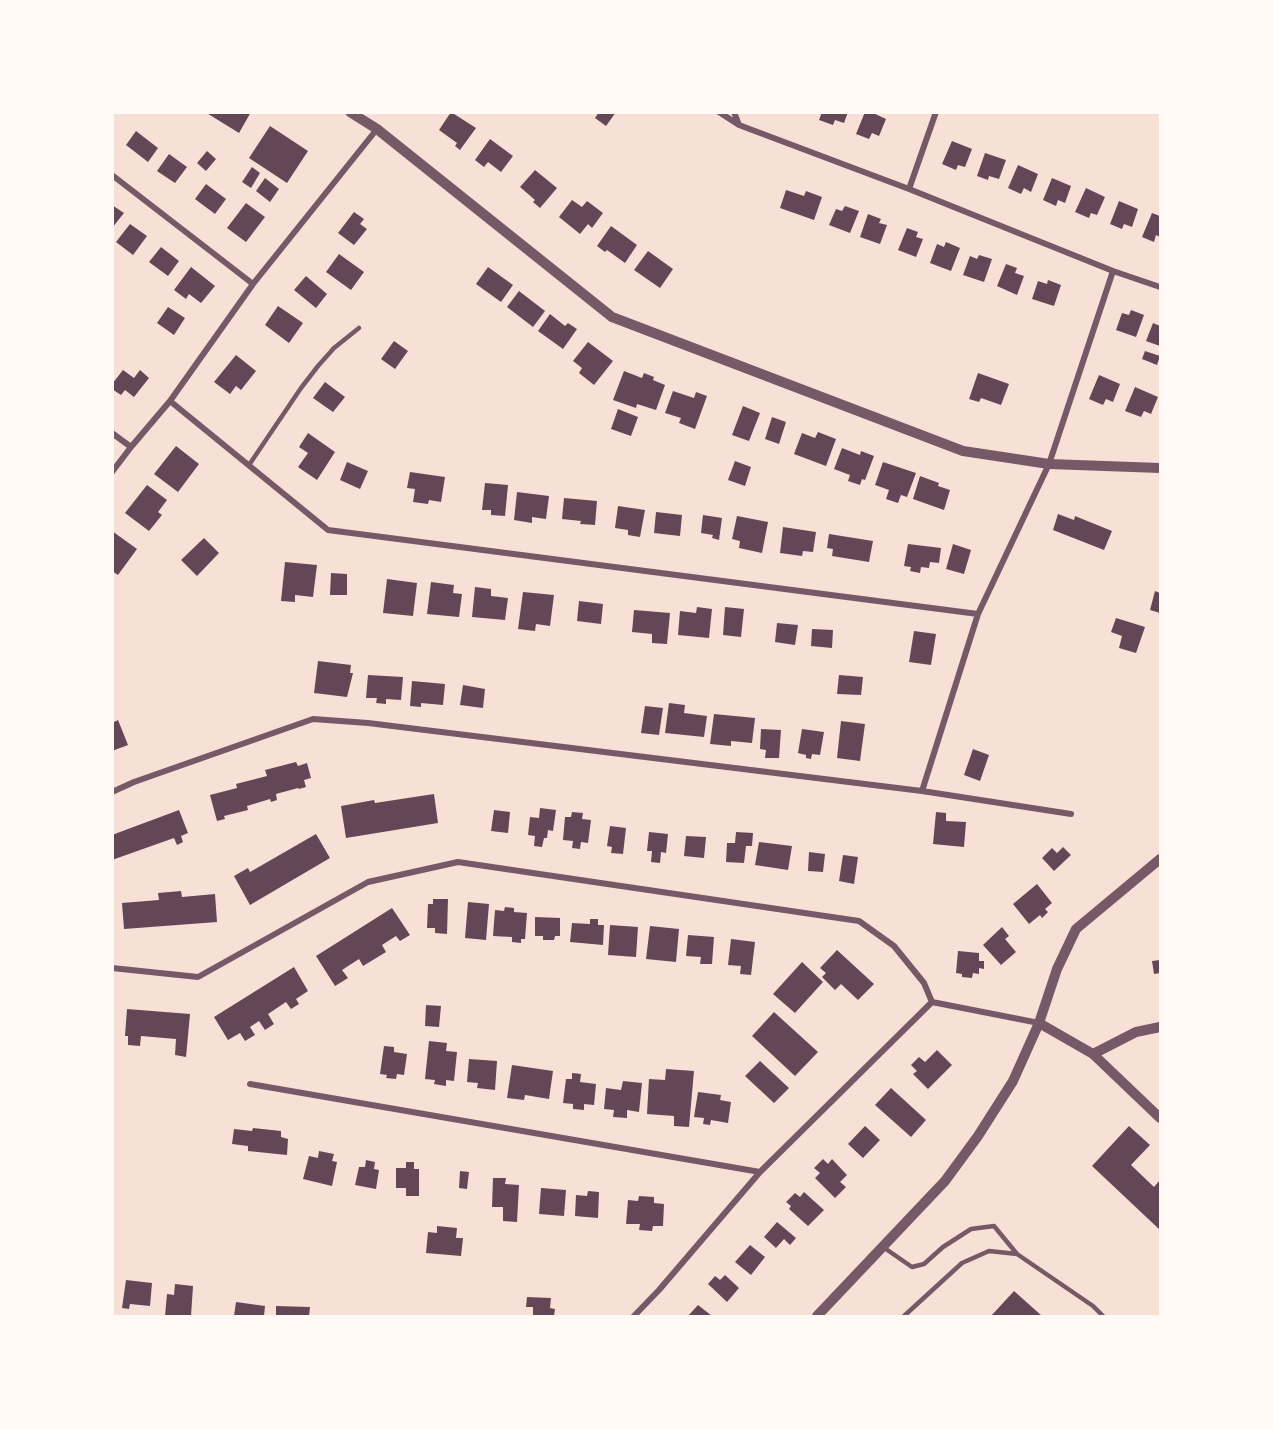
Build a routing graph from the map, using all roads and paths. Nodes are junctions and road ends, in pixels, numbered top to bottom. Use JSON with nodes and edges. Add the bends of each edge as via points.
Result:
{"nodes":[{"id":1,"x":350,"y":112,"type":"edge"},
{"id":2,"x":719,"y":112,"type":"edge"},
{"id":3,"x":735,"y":112,"type":"edge"},
{"id":4,"x":936,"y":112,"type":"edge"},
{"id":5,"x":739,"y":125,"type":"junction"},
{"id":6,"x":377,"y":129,"type":"junction"},
{"id":7,"x":112,"y":175,"type":"edge"},
{"id":8,"x":909,"y":189,"type":"junction"},
{"id":9,"x":1113,"y":271,"type":"junction"},
{"id":10,"x":253,"y":284,"type":"junction"},
{"id":11,"x":1161,"y":287,"type":"edge"},
{"id":12,"x":359,"y":328,"type":"dead end"},
{"id":13,"x":170,"y":401,"type":"junction"},
{"id":14,"x":112,"y":433,"type":"edge"},
{"id":15,"x":131,"y":447,"type":"junction"},
{"id":16,"x":1049,"y":464,"type":"junction"},
{"id":17,"x":249,"y":465,"type":"junction"},
{"id":18,"x":1161,"y":468,"type":"edge"},
{"id":19,"x":112,"y":472,"type":"edge"},
{"id":20,"x":978,"y":614,"type":"junction"},
{"id":21,"x":922,"y":791,"type":"junction"},
{"id":22,"x":112,"y":792,"type":"edge"},
{"id":23,"x":1071,"y":814,"type":"dead end"},
{"id":24,"x":1161,"y":859,"type":"edge"},
{"id":25,"x":112,"y":968,"type":"edge"},
{"id":26,"x":932,"y":1002,"type":"junction"},
{"id":27,"x":1039,"y":1023,"type":"junction"},
{"id":28,"x":1161,"y":1027,"type":"edge"},
{"id":29,"x":1093,"y":1054,"type":"junction"},
{"id":30,"x":250,"y":1084,"type":"dead end"},
{"id":31,"x":1161,"y":1118,"type":"edge"},
{"id":32,"x":760,"y":1172,"type":"junction"},
{"id":33,"x":883,"y":1246,"type":"junction"},
{"id":34,"x":1017,"y":1254,"type":"junction"},
{"id":35,"x":634,"y":1317,"type":"edge"},
{"id":36,"x":817,"y":1317,"type":"edge"},
{"id":37,"x":904,"y":1317,"type":"edge"},
{"id":38,"x":1103,"y":1317,"type":"edge"}],
"edges":[{"from":1,"to":6,"type":"street"},
{"from":2,"to":5,"type":"street"},
{"from":3,"to":5,"type":"street"},
{"from":4,"to":8,"type":"street"},
{"from":5,"to":8,"type":"street"},
{"from":6,"to":10,"type":"street"},
{"from":6,"to":16,"type":"street","via":[[612,317],[963,451]]},
{"from":7,"to":10,"type":"street"},
{"from":8,"to":9,"type":"street"},
{"from":9,"to":11,"type":"street"},
{"from":9,"to":16,"type":"street"},
{"from":10,"to":13,"type":"street"},
{"from":12,"to":17,"type":"lane","via":[[318,366]]},
{"from":13,"to":15,"type":"street"},
{"from":13,"to":17,"type":"street"},
{"from":14,"to":15,"type":"street"},
{"from":15,"to":19,"type":"street"},
{"from":16,"to":18,"type":"street"},
{"from":16,"to":20,"type":"street"},
{"from":17,"to":20,"type":"street","via":[[328,530]]},
{"from":20,"to":21,"type":"street"},
{"from":21,"to":22,"type":"street","via":[[313,719]]},
{"from":21,"to":23,"type":"street"},
{"from":24,"to":27,"type":"street","via":[[1076,929],[1057,969]]},
{"from":25,"to":26,"type":"street","via":[[198,977],[368,882],[459,862],[859,921],[894,946],[924,983]]},
{"from":26,"to":27,"type":"street"},
{"from":26,"to":32,"type":"street"},
{"from":27,"to":29,"type":"street"},
{"from":27,"to":33,"type":"street","via":[[1013,1081],[978,1136],[945,1181]]},
{"from":28,"to":29,"type":"street","via":[[1136,1032]]},
{"from":29,"to":31,"type":"street"},
{"from":30,"to":32,"type":"street"},
{"from":32,"to":35,"type":"street"},
{"from":33,"to":34,"type":"lane","via":[[912,1267],[924,1264],[971,1229],[994,1226]]},
{"from":33,"to":36,"type":"street"},
{"from":34,"to":37,"type":"lane","via":[[989,1251],[962,1263]]},
{"from":34,"to":38,"type":"lane"}]}
